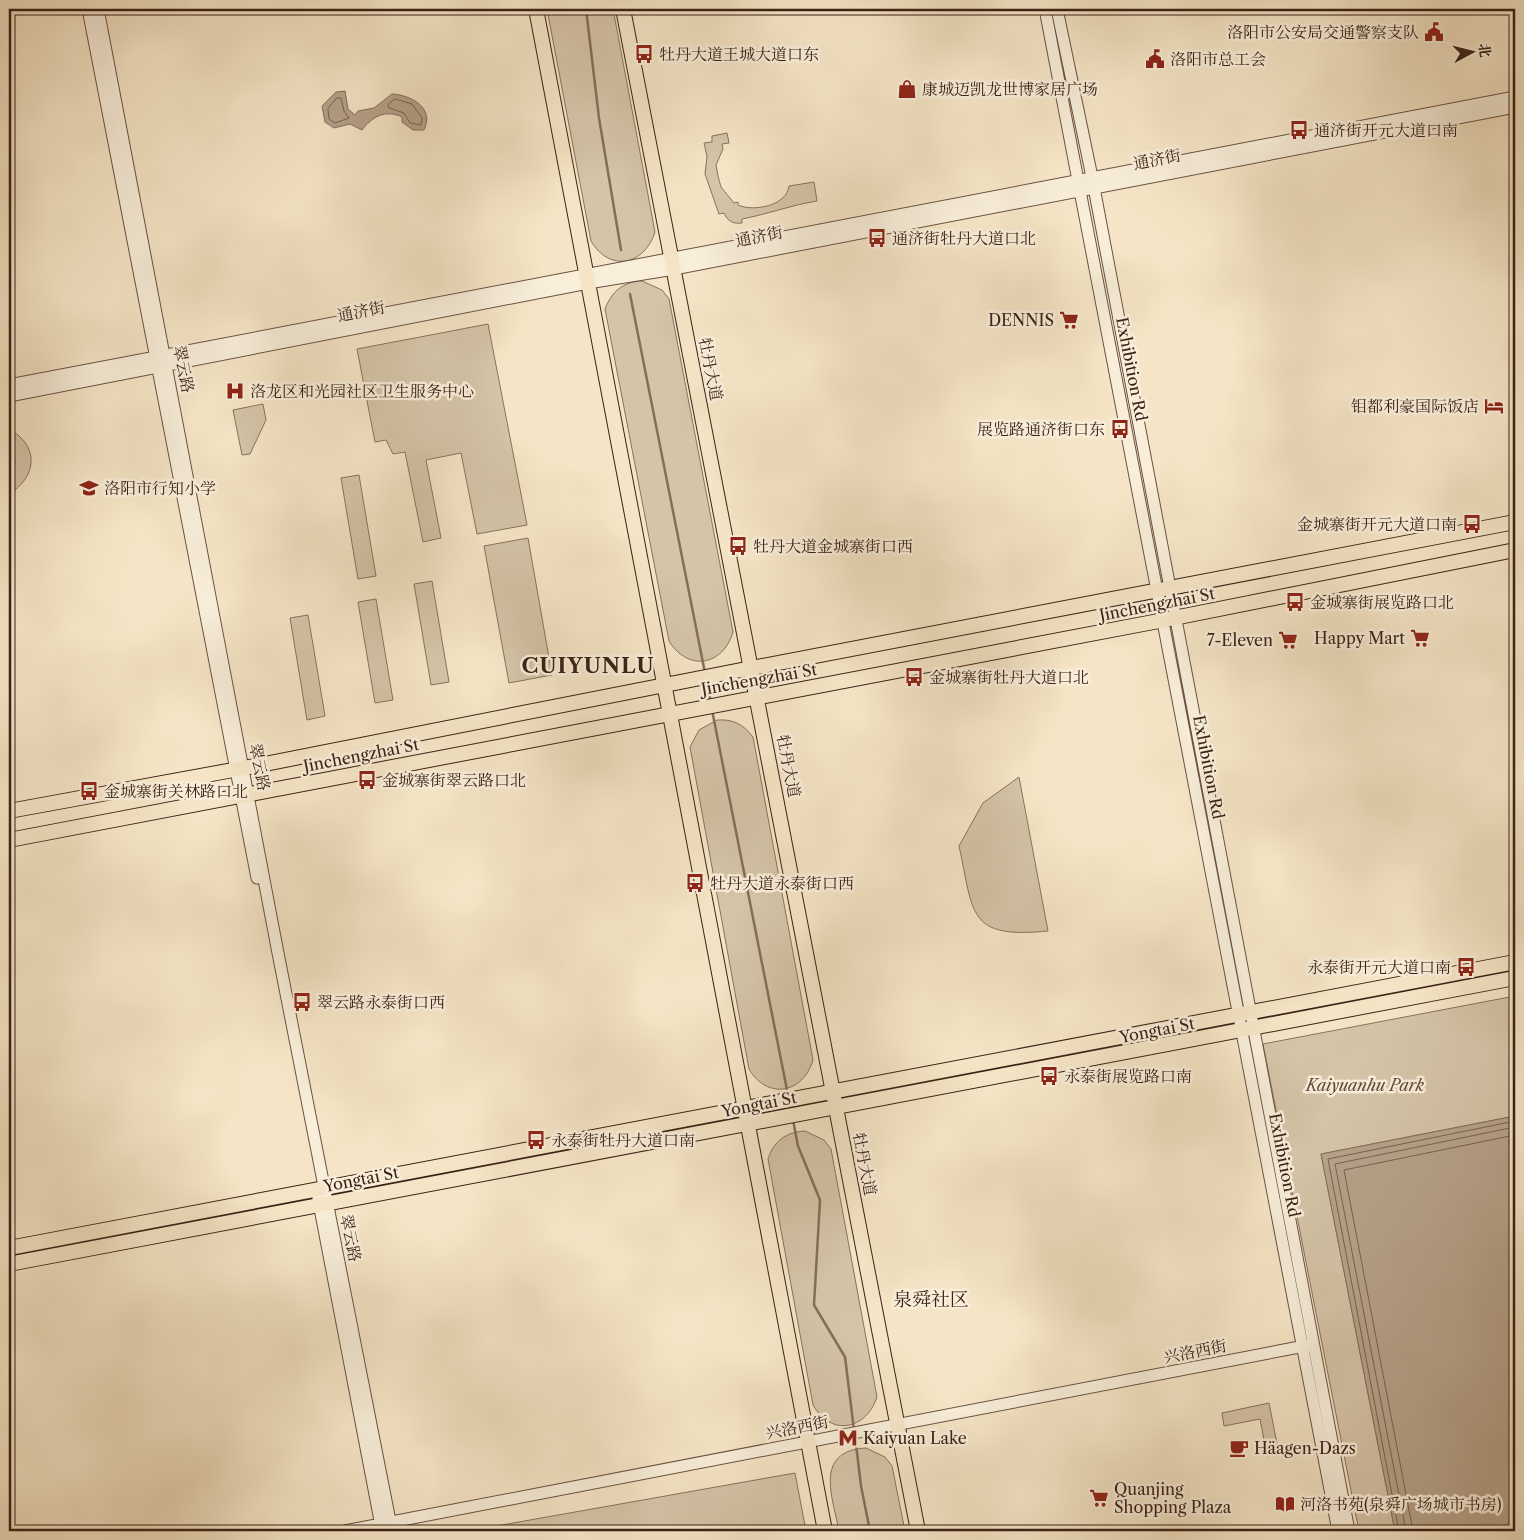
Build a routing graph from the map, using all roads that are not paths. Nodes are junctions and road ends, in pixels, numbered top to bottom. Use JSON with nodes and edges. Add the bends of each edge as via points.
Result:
{"nodes":[{"id":1,"x":88,"y":9,"type":"edge"},
{"id":2,"x":98,"y":9,"type":"edge"},
{"id":3,"x":536,"y":9,"type":"edge"},
{"id":4,"x":623,"y":9,"type":"edge"},
{"id":5,"x":1045,"y":9,"type":"edge"},
{"id":6,"x":1057,"y":9,"type":"edge"},
{"id":7,"x":1515,"y":97,"type":"edge"},
{"id":8,"x":1515,"y":107,"type":"edge"},
{"id":9,"x":1093,"y":183,"type":"junction"},
{"id":10,"x":1080,"y":185,"type":"junction"},
{"id":11,"x":673,"y":264,"type":"junction"},
{"id":12,"x":587,"y":279,"type":"junction"},
{"id":13,"x":161,"y":360,"type":"junction"},
{"id":14,"x":9,"y":385,"type":"edge"},
{"id":15,"x":9,"y":396,"type":"edge"},
{"id":16,"x":1515,"y":522,"type":"edge"},
{"id":17,"x":1515,"y":550,"type":"edge"},
{"id":18,"x":1164,"y":591,"type":"junction"},
{"id":19,"x":1169,"y":619,"type":"junction"},
{"id":20,"x":752,"y":668,"type":"junction"},
{"id":21,"x":665,"y":685,"type":"junction"},
{"id":22,"x":757,"y":698,"type":"junction"},
{"id":23,"x":670,"y":713,"type":"junction"},
{"id":24,"x":240,"y":769,"type":"junction"},
{"id":25,"x":245,"y":795,"type":"junction"},
{"id":26,"x":9,"y":811,"type":"edge"},
{"id":27,"x":9,"y":840,"type":"edge"},
{"id":28,"x":1515,"y":962,"type":"edge"},
{"id":29,"x":1515,"y":978,"type":"edge"},
{"id":30,"x":1246,"y":1014,"type":"junction"},
{"id":31,"x":1249,"y":1030,"type":"junction"},
{"id":32,"x":834,"y":1091,"type":"junction"},
{"id":33,"x":746,"y":1107,"type":"junction"},
{"id":34,"x":837,"y":1107,"type":"junction"},
{"id":35,"x":749,"y":1124,"type":"junction"},
{"id":36,"x":320,"y":1189,"type":"junction"},
{"id":37,"x":323,"y":1204,"type":"junction"},
{"id":38,"x":9,"y":1248,"type":"edge"},
{"id":39,"x":9,"y":1264,"type":"edge"},
{"id":40,"x":1309,"y":1349,"type":"junction"},
{"id":41,"x":897,"y":1429,"type":"junction"},
{"id":42,"x":808,"y":1445,"type":"junction"},
{"id":43,"x":387,"y":1529,"type":"edge"},
{"id":44,"x":345,"y":1531,"type":"edge"},
{"id":45,"x":825,"y":1531,"type":"edge"},
{"id":46,"x":918,"y":1531,"type":"edge"},
{"id":47,"x":1338,"y":1531,"type":"edge"},
{"id":48,"x":1349,"y":1531,"type":"edge"}],
"edges":[{"from":1,"to":13,"type":"street","name":"翠云路"},
{"from":2,"to":13,"type":"street","name":"翠云路"},
{"from":3,"to":12,"type":"main road"},
{"from":4,"to":11,"type":"main road","name":"牡丹大道"},
{"from":5,"to":10,"type":"street","name":"Exhibition Rd"},
{"from":6,"to":9,"type":"street","name":"Exhibition Rd"},
{"from":7,"to":9,"type":"street","name":"通济街"},
{"from":8,"to":9,"type":"street","name":"通济街"},
{"from":9,"to":10,"type":"street","name":"通济街"},
{"from":9,"to":18,"type":"street","name":"Exhibition Rd"},
{"from":10,"to":11,"type":"street","name":"通济街"},
{"from":10,"to":18,"type":"street","name":"Exhibition Rd"},
{"from":11,"to":12,"type":"street","name":"通济街"},
{"from":11,"to":20,"type":"main road","name":"牡丹大道"},
{"from":12,"to":13,"type":"street","name":"通济街"},
{"from":12,"to":21,"type":"main road"},
{"from":13,"to":14,"type":"street","name":"通济街"},
{"from":13,"to":15,"type":"street","name":"通济街"},
{"from":13,"to":24,"type":"street","name":"翠云路"},
{"from":16,"to":18,"type":"main road","name":"Jinchengzhai St"},
{"from":17,"to":19,"type":"main road","name":"Jinchengzhai St"},
{"from":18,"to":19,"type":"street","name":"Exhibition Rd"},
{"from":18,"to":20,"type":"main road","name":"Jinchengzhai St"},
{"from":19,"to":22,"type":"main road","name":"Jinchengzhai St"},
{"from":19,"to":30,"type":"street","name":"Exhibition Rd"},
{"from":20,"to":21,"type":"main road","name":"Jinchengzhai St"},
{"from":20,"to":22,"type":"main road","name":"牡丹大道"},
{"from":21,"to":23,"type":"main road"},
{"from":21,"to":24,"type":"main road","name":"Jinchengzhai St"},
{"from":22,"to":23,"type":"main road","name":"Jinchengzhai St"},
{"from":22,"to":32,"type":"main road","name":"牡丹大道"},
{"from":23,"to":25,"type":"main road","name":"Jinchengzhai St"},
{"from":23,"to":33,"type":"main road"},
{"from":24,"to":25,"type":"street","name":"翠云路"},
{"from":24,"to":26,"type":"main road","name":"Jinchengzhai St"},
{"from":25,"to":27,"type":"main road","name":"Jinchengzhai St"},
{"from":25,"to":36,"type":"street","name":"翠云路"},
{"from":28,"to":30,"type":"main road","name":"Yongtai St"},
{"from":29,"to":31,"type":"main road","name":"Yongtai St"},
{"from":30,"to":31,"type":"street","name":"Exhibition Rd"},
{"from":30,"to":32,"type":"main road","name":"Yongtai St"},
{"from":31,"to":34,"type":"main road","name":"Yongtai St"},
{"from":31,"to":40,"type":"street","name":"Exhibition Rd"},
{"from":32,"to":33,"type":"main road","name":"Yongtai St"},
{"from":32,"to":34,"type":"main road","name":"牡丹大道"},
{"from":33,"to":35,"type":"main road"},
{"from":33,"to":36,"type":"main road","name":"Yongtai St"},
{"from":34,"to":35,"type":"main road","name":"Yongtai St"},
{"from":34,"to":41,"type":"main road","name":"牡丹大道"},
{"from":35,"to":37,"type":"main road","name":"Yongtai St"},
{"from":35,"to":42,"type":"main road"},
{"from":36,"to":37,"type":"street","name":"翠云路"},
{"from":36,"to":38,"type":"main road","name":"Yongtai St"},
{"from":37,"to":39,"type":"main road","name":"Yongtai St"},
{"from":37,"to":43,"type":"street","name":"翠云路"},
{"from":40,"to":41,"type":"street","name":"兴洛西街"},
{"from":40,"to":47,"type":"street","name":"Exhibition Rd"},
{"from":40,"to":48,"type":"street","name":"Exhibition Rd"},
{"from":41,"to":42,"type":"street","name":"兴洛西街"},
{"from":41,"to":46,"type":"main road","name":"牡丹大道"},
{"from":42,"to":43,"type":"street","name":"兴洛西街"},
{"from":42,"to":45,"type":"main road"},
{"from":43,"to":44,"type":"street","name":"兴洛西街"}]}
